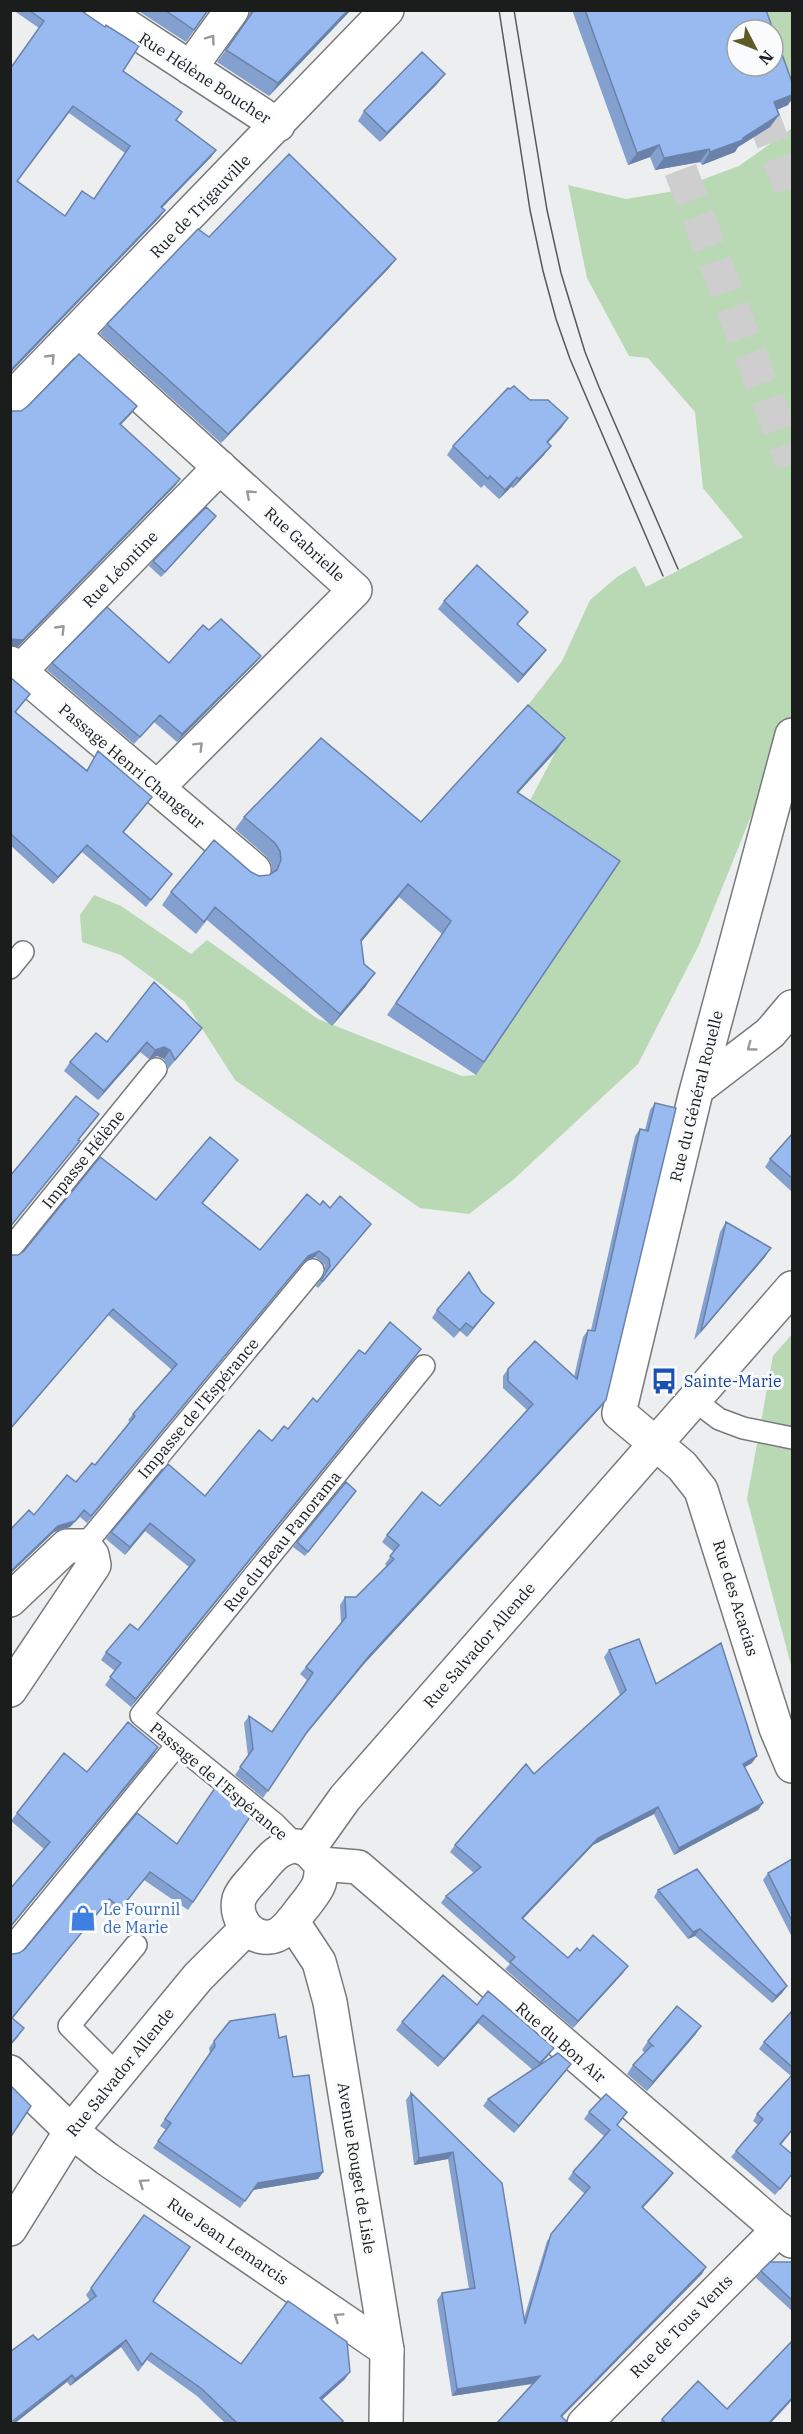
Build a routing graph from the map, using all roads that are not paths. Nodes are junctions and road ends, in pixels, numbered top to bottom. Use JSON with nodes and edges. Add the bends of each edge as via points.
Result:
{"nodes":[{"id":1,"x":102,"y":10,"type":"edge"},
{"id":2,"x":231,"y":10,"type":"edge"},
{"id":3,"x":387,"y":10,"type":"edge"},
{"id":4,"x":190,"y":68,"type":"junction"},
{"id":5,"x":278,"y":125,"type":"junction"},
{"id":6,"x":74,"y":335,"type":"junction"},
{"id":7,"x":10,"y":400,"type":"edge"},
{"id":8,"x":220,"y":467,"type":"junction"},
{"id":9,"x":15,"y":667,"type":"edge"},
{"id":10,"x":792,"y":735,"type":"edge"},
{"id":11,"x":157,"y":788,"type":"junction"},
{"id":12,"x":254,"y":870,"type":"dead end"},
{"id":13,"x":792,"y":1007,"type":"edge"},
{"id":14,"x":156,"y":1069,"type":"edge"},
{"id":15,"x":697,"y":1089,"type":"junction"},
{"id":16,"x":10,"y":1249,"type":"edge"},
{"id":17,"x":312,"y":1270,"type":"dead end"},
{"id":18,"x":792,"y":1288,"type":"edge"},
{"id":19,"x":424,"y":1366,"type":"dead end"},
{"id":20,"x":694,"y":1400,"type":"junction"},
{"id":21,"x":792,"y":1438,"type":"edge"},
{"id":22,"x":656,"y":1444,"type":"junction"},
{"id":23,"x":84,"y":1546,"type":"junction"},
{"id":24,"x":10,"y":1600,"type":"edge"},
{"id":25,"x":10,"y":1690,"type":"edge"},
{"id":26,"x":141,"y":1716,"type":"joint"},
{"id":27,"x":177,"y":1744,"type":"junction"},
{"id":28,"x":792,"y":1766,"type":"edge"},
{"id":29,"x":309,"y":1854,"type":"junction"},
{"id":30,"x":292,"y":1921,"type":"junction"},
{"id":31,"x":246,"y":1929,"type":"junction"},
{"id":32,"x":136,"y":1945,"type":"dead end"},
{"id":33,"x":10,"y":1949,"type":"edge"},
{"id":34,"x":10,"y":2072,"type":"edge"},
{"id":35,"x":117,"y":2074,"type":"junction"},
{"id":36,"x":71,"y":2131,"type":"junction"},
{"id":37,"x":10,"y":2229,"type":"edge"},
{"id":38,"x":786,"y":2235,"type":"edge"},
{"id":39,"x":387,"y":2350,"type":"junction"},
{"id":40,"x":386,"y":2424,"type":"edge"},
{"id":41,"x":584,"y":2424,"type":"edge"}],
"edges":[{"from":1,"to":4,"type":"street","name":"Rue Hélène Boucher"},
{"from":4,"to":2,"type":"street","one_way":true},
{"from":3,"to":5,"type":"street","name":"Rue de Trigauville"},
{"from":4,"to":5,"type":"street","name":"Rue Hélène Boucher"},
{"from":5,"to":6,"type":"street","name":"Rue de Trigauville"},
{"from":7,"to":6,"type":"street","name":"Rue de Trigauville","one_way":true},
{"from":6,"to":8,"type":"street","name":"Rue Gabrielle"},
{"from":9,"to":8,"type":"street","name":"Rue Léontine","one_way":true},
{"from":11,"to":8,"type":"street","name":"Rue Gabrielle","one_way":true,"via":[[355,590]]},
{"from":9,"to":11,"type":"street","name":"Passage Henri Changeur"},
{"from":10,"to":15,"type":"street","name":"Rue du Général Rouelle"},
{"from":11,"to":12,"type":"street","name":"Passage Henri Changeur"},
{"from":13,"to":15,"type":"street","one_way":true,"via":[[770,1033]]},
{"from":14,"to":16,"type":"lane","name":"Impasse Hélène"},
{"from":15,"to":22,"type":"street","name":"Rue du Général Rouelle","via":[[619,1413]]},
{"from":17,"to":23,"type":"lane","name":"Impasse de l'Espérance"},
{"from":18,"to":20,"type":"street","name":"Rue Salvador Allende"},
{"from":19,"to":26,"type":"lane","name":"Rue du Beau Panorama"},
{"from":20,"to":21,"type":"lane","via":[[719,1419]]},
{"from":20,"to":22,"type":"street","name":"Rue Salvador Allende"},
{"from":22,"to":28,"type":"street","name":"Rue des Acacias","via":[[682,1466],[701,1490],[776,1728]]},
{"from":22,"to":29,"type":"street","name":"Rue Salvador Allende","via":[[345,1798]]},
{"from":23,"to":24,"type":"street","via":[[67,1546]]},
{"from":23,"to":25,"type":"street","via":[[94,1565]]},
{"from":26,"to":27,"type":"lane","name":"Passage de l'Espérance"},
{"from":27,"to":29,"type":"lane","name":"Passage de l'Espérance"},
{"from":27,"to":33,"type":"lane"},
{"from":29,"to":30,"type":"street","via":[[320,1887]]},
{"from":29,"to":31,"type":"street","via":[[288,1847],[278,1851],[242,1892],[238,1912]]},
{"from":29,"to":38,"type":"street","name":"Rue du Bon Air","via":[[358,1867]]},
{"from":30,"to":31,"type":"street","via":[[277,1935],[255,1934]]},
{"from":30,"to":39,"type":"street","name":"Avenue Rouget de Lisle","via":[[318,1962],[330,2002]]},
{"from":31,"to":35,"type":"street","name":"Rue Salvador Allende","via":[[198,1977]]},
{"from":32,"to":35,"type":"lane","via":[[69,2026]]},
{"from":34,"to":36,"type":"street","name":"Rue Jean Lemarcis"},
{"from":35,"to":36,"type":"street","name":"Rue Salvador Allende"},
{"from":36,"to":37,"type":"street","name":"Rue Salvador Allende"},
{"from":39,"to":36,"type":"street","name":"Rue Jean Lemarcis","one_way":true},
{"from":38,"to":41,"type":"street","name":"Rue de Tous Vents"},
{"from":39,"to":40,"type":"street","name":"Avenue Rouget de Lisle"}]}
